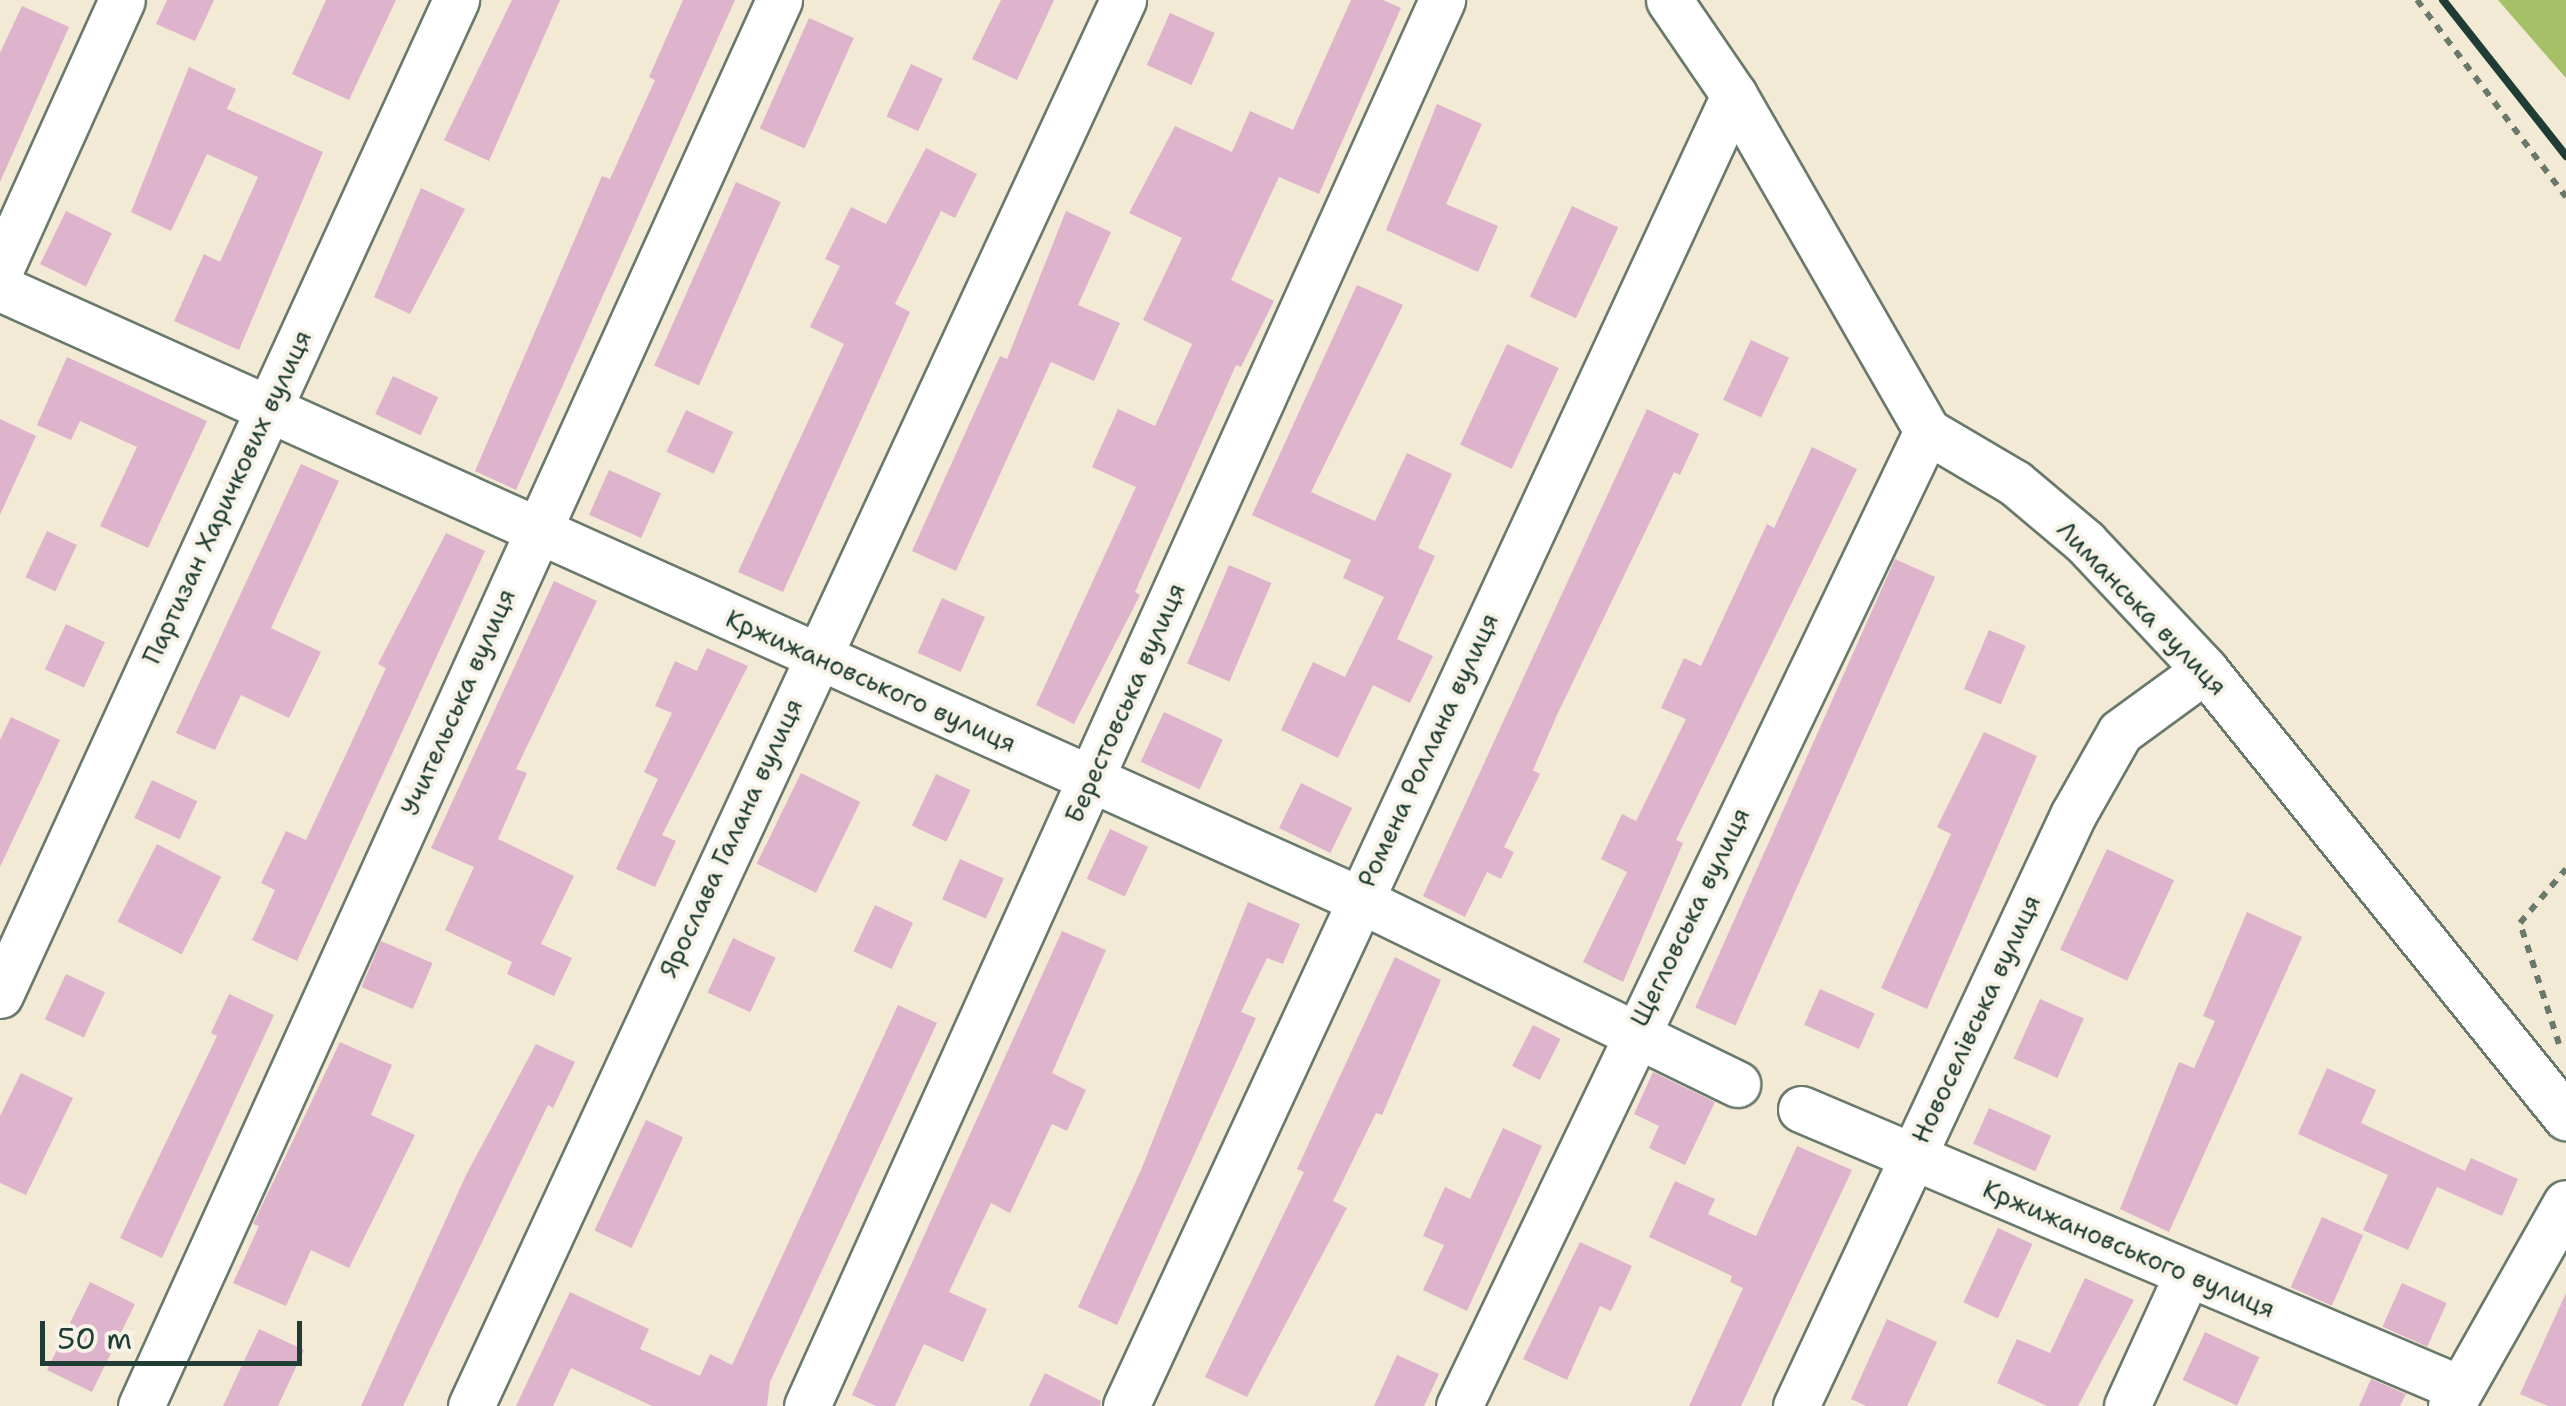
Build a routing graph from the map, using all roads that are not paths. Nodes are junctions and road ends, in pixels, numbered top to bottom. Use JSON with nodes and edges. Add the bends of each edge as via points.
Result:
{"nodes":[{"id":1,"x":122,"y":0,"type":"edge"},
{"id":2,"x":456,"y":0,"type":"edge"},
{"id":3,"x":779,"y":0,"type":"edge"},
{"id":4,"x":1123,"y":0,"type":"edge"},
{"id":5,"x":1442,"y":0,"type":"edge"},
{"id":6,"x":1669,"y":0,"type":"edge"},
{"id":7,"x":1734,"y":95,"type":"junction"},
{"id":8,"x":0,"y":270,"type":"edge"},
{"id":9,"x":0,"y":288,"type":"edge"},
{"id":10,"x":267,"y":406,"type":"junction"},
{"id":11,"x":1927,"y":430,"type":"junction"},
{"id":12,"x":536,"y":530,"type":"junction"},
{"id":13,"x":815,"y":656,"type":"junction"},
{"id":14,"x":2205,"y":670,"type":"junction"},
{"id":15,"x":1091,"y":780,"type":"junction"},
{"id":16,"x":1358,"y":900,"type":"junction"},
{"id":17,"x":0,"y":994,"type":"edge"},
{"id":18,"x":1632,"y":1036,"type":"junction"},
{"id":19,"x":1737,"y":1084,"type":"dead end"},
{"id":20,"x":1800,"y":1109,"type":"dead end"},
{"id":21,"x":2566,"y":1117,"type":"edge"},
{"id":22,"x":1912,"y":1156,"type":"junction"},
{"id":23,"x":2566,"y":1202,"type":"edge"},
{"id":24,"x":2187,"y":1275,"type":"junction"},
{"id":25,"x":2455,"y":1397,"type":"edge"},
{"id":26,"x":141,"y":1406,"type":"edge"},
{"id":27,"x":470,"y":1406,"type":"edge"},
{"id":28,"x":807,"y":1406,"type":"edge"},
{"id":29,"x":1126,"y":1406,"type":"edge"},
{"id":30,"x":1459,"y":1406,"type":"edge"},
{"id":31,"x":1796,"y":1406,"type":"edge"},
{"id":32,"x":2127,"y":1406,"type":"edge"}],
"edges":[{"from":1,"to":8,"type":"street"},
{"from":2,"to":10,"type":"street","name":"Партизан Харичкових вулиця"},
{"from":3,"to":12,"type":"street","name":"Учительська вулиця"},
{"from":4,"to":13,"type":"street","name":"Ярослава Галана вулиця"},
{"from":5,"to":15,"type":"street","name":"Берестовська вулиця"},
{"from":6,"to":7,"type":"street","name":"Лиманська вулиця"},
{"from":7,"to":11,"type":"street","name":"Лиманська вулиця"},
{"from":7,"to":16,"type":"street","name":"Ромена Роллана вулиця"},
{"from":9,"to":10,"type":"street","name":"Кржижановського вулиця"},
{"from":10,"to":12,"type":"street","name":"Кржижановського вулиця"},
{"from":10,"to":17,"type":"street","name":"Партизан Харичкових вулиця"},
{"from":11,"to":14,"type":"street","name":"Лиманська вулиця","via":[[2015,483],[2085,542]]},
{"from":11,"to":18,"type":"street","name":"Щегловська вулиця"},
{"from":12,"to":13,"type":"street","name":"Кржижановського вулиця"},
{"from":12,"to":26,"type":"street","name":"Учительська вулиця"},
{"from":13,"to":15,"type":"street","name":"Кржижановського вулиця"},
{"from":13,"to":27,"type":"street","name":"Ярослава Галана вулиця"},
{"from":14,"to":21,"type":"street","name":"Лиманська вулиця"},
{"from":14,"to":22,"type":"street","name":"Новоселівська вулиця","via":[[2120,732],[2072,815]]},
{"from":15,"to":16,"type":"street","name":"Кржижановського вулиця"},
{"from":15,"to":28,"type":"street","name":"Берестовська вулиця"},
{"from":16,"to":18,"type":"street","name":"Кржижановського вулиця"},
{"from":16,"to":29,"type":"street","name":"Ромена Роллана вулиця"},
{"from":18,"to":19,"type":"street","name":"Кржижановського вулиця"},
{"from":18,"to":30,"type":"street","name":"Щегловська вулиця"},
{"from":20,"to":22,"type":"street","name":"Кржижановського вулиця"},
{"from":22,"to":24,"type":"street","name":"Кржижановського вулиця"},
{"from":22,"to":31,"type":"street","name":"Новоселівська вулиця"},
{"from":23,"to":25,"type":"street"},
{"from":24,"to":25,"type":"street","name":"Кржижановського вулиця"},
{"from":24,"to":32,"type":"street"}]}
